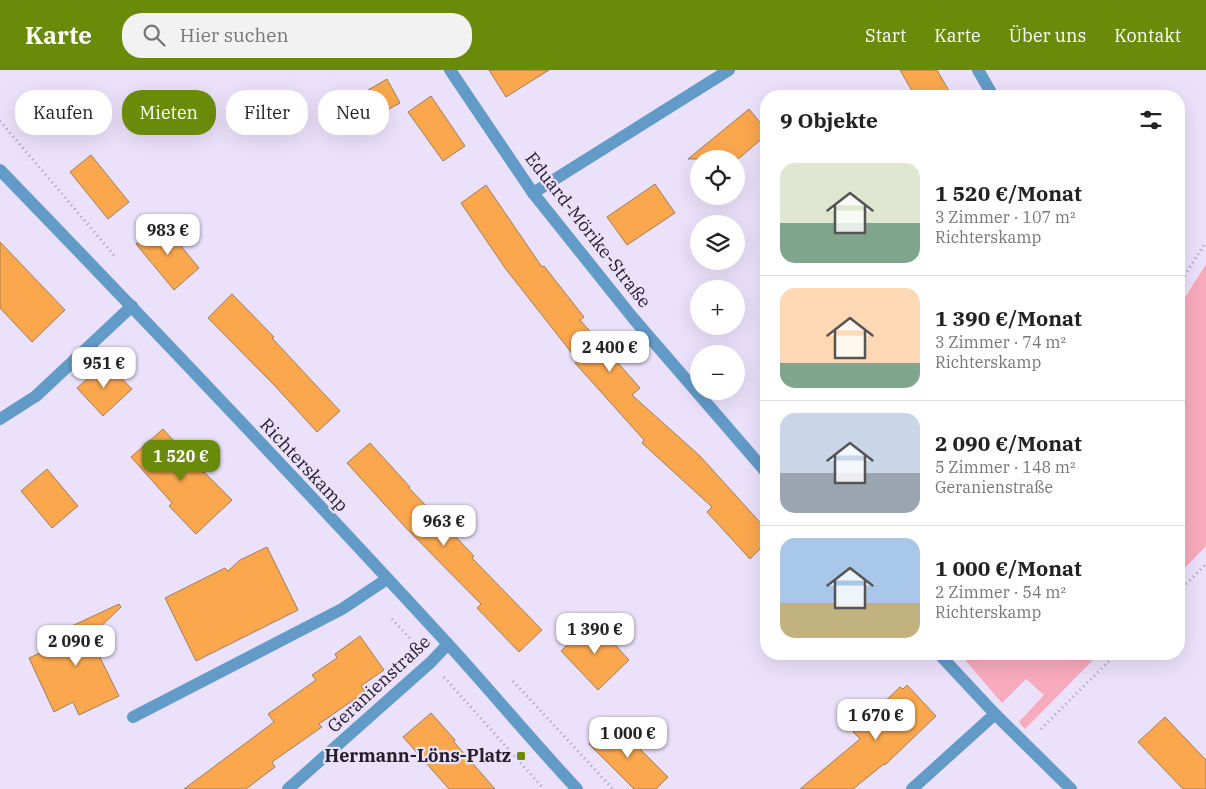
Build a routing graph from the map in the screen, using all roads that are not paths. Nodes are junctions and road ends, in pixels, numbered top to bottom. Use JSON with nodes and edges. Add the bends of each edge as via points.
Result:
{"nodes":[{"id":1,"x":450,"y":70,"type":"edge"},
{"id":2,"x":729,"y":70,"type":"edge"},
{"id":3,"x":978,"y":70,"type":"edge"},
{"id":4,"x":990,"y":90,"type":"edge"},
{"id":5,"x":0,"y":170,"type":"edge"},
{"id":6,"x":533,"y":193,"type":"junction"},
{"id":7,"x":132,"y":306,"type":"junction"},
{"id":8,"x":0,"y":419,"type":"edge"},
{"id":9,"x":760,"y":465,"type":"edge"},
{"id":10,"x":387,"y":579,"type":"junction"},
{"id":11,"x":448,"y":644,"type":"junction"},
{"id":12,"x":945,"y":660,"type":"edge"},
{"id":13,"x":995,"y":714,"type":"junction"},
{"id":14,"x":133,"y":717,"type":"dead end"},
{"id":15,"x":288,"y":789,"type":"edge"},
{"id":16,"x":577,"y":789,"type":"edge"},
{"id":17,"x":912,"y":789,"type":"edge"},
{"id":18,"x":1070,"y":789,"type":"edge"}],
"edges":[{"from":1,"to":6,"type":"street","name":"Eduard-Mörike-Straße"},
{"from":2,"to":6,"type":"street"},
{"from":3,"to":4,"type":"street"},
{"from":5,"to":7,"type":"street","name":"Richterskamp"},
{"from":6,"to":9,"type":"street","name":"Eduard-Mörike-Straße","via":[[633,318]]},
{"from":7,"to":8,"type":"street","via":[[36,396]]},
{"from":7,"to":10,"type":"street","name":"Richterskamp"},
{"from":10,"to":11,"type":"street","name":"Richterskamp"},
{"from":10,"to":14,"type":"street","via":[[342,610]]},
{"from":11,"to":15,"type":"street","name":"Geranienstraße"},
{"from":11,"to":16,"type":"street","name":"Richterskamp"},
{"from":12,"to":13,"type":"street"},
{"from":13,"to":17,"type":"street"},
{"from":13,"to":18,"type":"street"}]}
